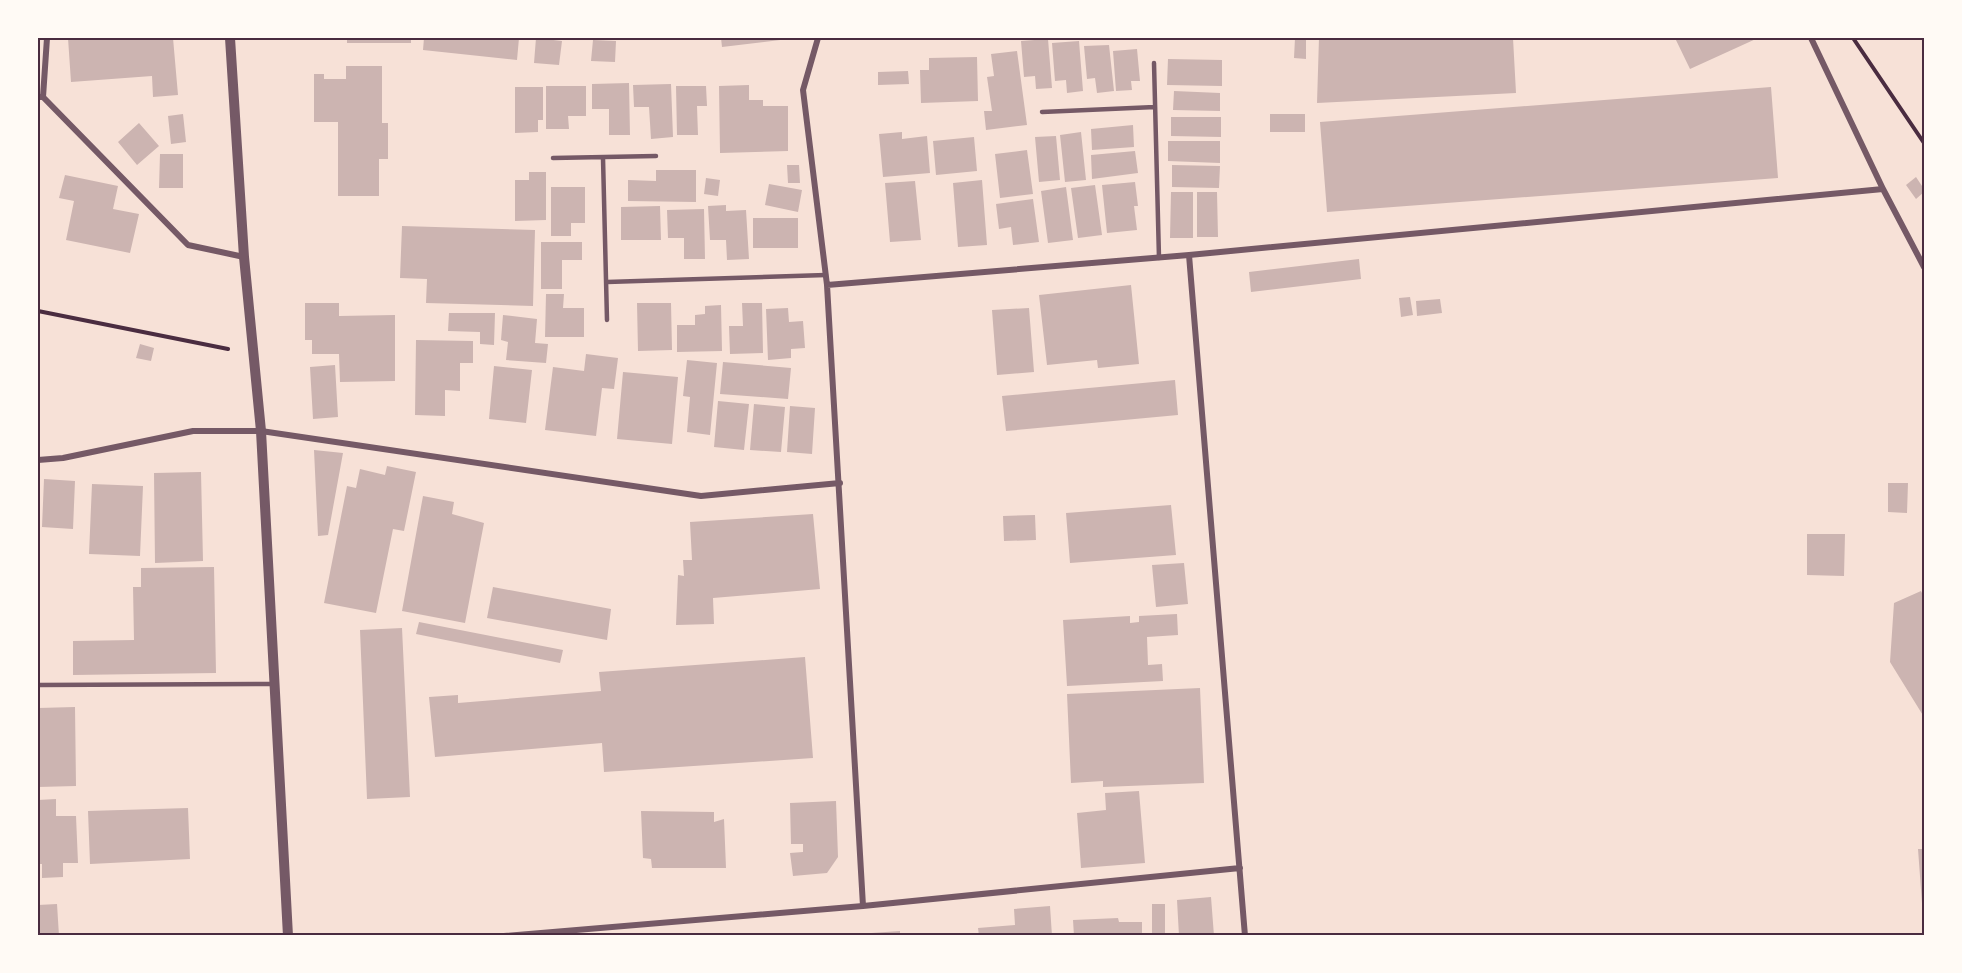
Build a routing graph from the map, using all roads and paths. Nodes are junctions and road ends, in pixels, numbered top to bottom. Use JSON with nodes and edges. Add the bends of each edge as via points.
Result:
{"nodes":[{"id":1,"x":47,"y":38,"type":"edge"},
{"id":2,"x":230,"y":38,"type":"edge"},
{"id":3,"x":818,"y":38,"type":"edge"},
{"id":4,"x":1811,"y":38,"type":"edge"},
{"id":5,"x":1853,"y":38,"type":"edge"},
{"id":6,"x":1154,"y":63,"type":"dead end"},
{"id":7,"x":40,"y":97,"type":"edge"},
{"id":8,"x":1155,"y":107,"type":"junction"},
{"id":9,"x":1042,"y":112,"type":"dead end"},
{"id":10,"x":1924,"y":143,"type":"edge"},
{"id":11,"x":656,"y":156,"type":"dead end"},
{"id":12,"x":553,"y":158,"type":"dead end"},
{"id":13,"x":603,"y":158,"type":"junction"},
{"id":14,"x":1883,"y":189,"type":"junction"},
{"id":15,"x":1189,"y":255,"type":"junction"},
{"id":16,"x":244,"y":257,"type":"junction"},
{"id":17,"x":1159,"y":258,"type":"junction"},
{"id":18,"x":1924,"y":267,"type":"edge"},
{"id":19,"x":826,"y":275,"type":"junction"},
{"id":20,"x":607,"y":282,"type":"junction"},
{"id":21,"x":827,"y":285,"type":"junction"},
{"id":22,"x":38,"y":311,"type":"edge"},
{"id":23,"x":607,"y":320,"type":"dead end"},
{"id":24,"x":253,"y":354,"type":"junction"},
{"id":25,"x":261,"y":432,"type":"junction"},
{"id":26,"x":38,"y":460,"type":"edge"},
{"id":27,"x":840,"y":483,"type":"junction"},
{"id":28,"x":275,"y":684,"type":"junction"},
{"id":29,"x":38,"y":685,"type":"edge"},
{"id":30,"x":1240,"y":868,"type":"junction"},
{"id":31,"x":863,"y":906,"type":"junction"},
{"id":32,"x":288,"y":936,"type":"edge"},
{"id":33,"x":504,"y":936,"type":"edge"},
{"id":34,"x":1245,"y":936,"type":"edge"}],
"edges":[{"from":1,"to":7,"type":"street"},
{"from":2,"to":16,"type":"street"},
{"from":3,"to":19,"type":"street","via":[[803,90]]},
{"from":4,"to":14,"type":"street"},
{"from":5,"to":10,"type":"path"},
{"from":6,"to":8,"type":"lane"},
{"from":7,"to":16,"type":"street","via":[[188,245]]},
{"from":8,"to":9,"type":"lane"},
{"from":8,"to":17,"type":"lane"},
{"from":11,"to":13,"type":"lane"},
{"from":12,"to":13,"type":"lane"},
{"from":13,"to":20,"type":"lane"},
{"from":14,"to":15,"type":"street"},
{"from":14,"to":18,"type":"street"},
{"from":15,"to":17,"type":"street"},
{"from":15,"to":30,"type":"street"},
{"from":16,"to":24,"type":"street"},
{"from":17,"to":21,"type":"street"},
{"from":19,"to":20,"type":"lane"},
{"from":19,"to":21,"type":"street"},
{"from":20,"to":23,"type":"lane"},
{"from":21,"to":27,"type":"street"},
{"from":22,"to":24,"type":"path"},
{"from":24,"to":25,"type":"street"},
{"from":25,"to":26,"type":"street","via":[[193,431]]},
{"from":25,"to":27,"type":"street","via":[[701,496]]},
{"from":25,"to":28,"type":"street"},
{"from":27,"to":31,"type":"street"},
{"from":28,"to":29,"type":"lane"},
{"from":28,"to":32,"type":"street"},
{"from":30,"to":31,"type":"street"},
{"from":30,"to":34,"type":"street"},
{"from":31,"to":33,"type":"street"}]}
